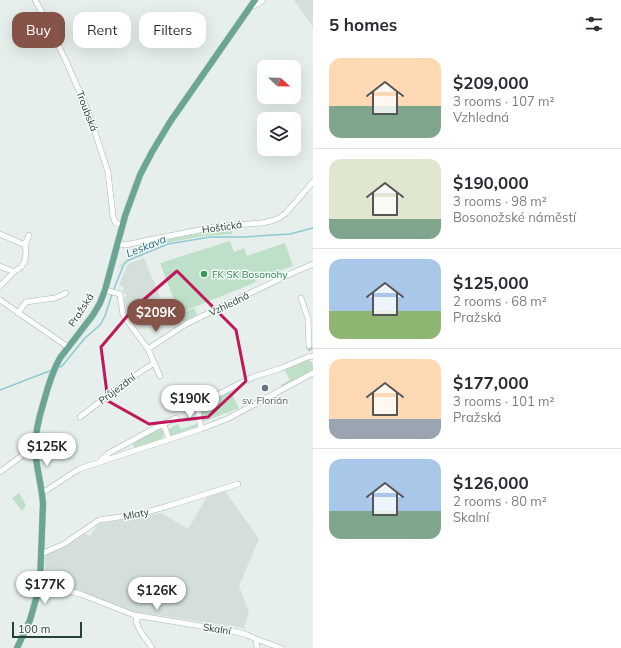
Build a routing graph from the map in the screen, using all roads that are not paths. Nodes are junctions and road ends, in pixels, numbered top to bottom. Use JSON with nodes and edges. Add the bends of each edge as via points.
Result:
{"nodes":[{"id":1,"x":35,"y":0,"type":"edge"},
{"id":2,"x":256,"y":0,"type":"edge"},
{"id":3,"x":263,"y":0,"type":"edge"},
{"id":4,"x":250,"y":7,"type":"junction"},
{"id":5,"x":313,"y":182,"type":"edge"},
{"id":6,"x":122,"y":226,"type":"junction"},
{"id":7,"x":0,"y":234,"type":"edge"},
{"id":8,"x":29,"y":235,"type":"dead end"},
{"id":9,"x":118,"y":243,"type":"junction"},
{"id":10,"x":25,"y":245,"type":"junction"},
{"id":11,"x":313,"y":264,"type":"edge"},
{"id":12,"x":0,"y":266,"type":"edge"},
{"id":13,"x":14,"y":272,"type":"junction"},
{"id":14,"x":0,"y":286,"type":"edge"},
{"id":15,"x":108,"y":291,"type":"junction"},
{"id":16,"x":66,"y":293,"type":"dead end"},
{"id":17,"x":301,"y":298,"type":"dead end"},
{"id":18,"x":0,"y":300,"type":"edge"},
{"id":19,"x":18,"y":313,"type":"junction"},
{"id":20,"x":309,"y":346,"type":"dead end"},
{"id":21,"x":68,"y":347,"type":"junction"},
{"id":22,"x":148,"y":349,"type":"junction"},
{"id":23,"x":313,"y":355,"type":"edge"},
{"id":24,"x":154,"y":364,"type":"junction"},
{"id":25,"x":313,"y":373,"type":"edge"},
{"id":26,"x":160,"y":376,"type":"dead end"},
{"id":27,"x":80,"y":417,"type":"dead end"},
{"id":28,"x":176,"y":418,"type":"dead end"},
{"id":29,"x":164,"y":425,"type":"junction"},
{"id":30,"x":201,"y":429,"type":"junction"},
{"id":31,"x":169,"y":439,"type":"junction"},
{"id":32,"x":128,"y":443,"type":"junction"},
{"id":33,"x":42,"y":448,"type":"dead end"},
{"id":34,"x":35,"y":451,"type":"junction"},
{"id":35,"x":131,"y":452,"type":"junction"},
{"id":36,"x":99,"y":462,"type":"junction"},
{"id":37,"x":0,"y":472,"type":"edge"},
{"id":38,"x":238,"y":484,"type":"dead end"},
{"id":39,"x":42,"y":492,"type":"junction"},
{"id":40,"x":40,"y":554,"type":"junction"},
{"id":41,"x":40,"y":582,"type":"junction"},
{"id":42,"x":136,"y":616,"type":"junction"},
{"id":43,"x":256,"y":639,"type":"junction"},
{"id":44,"x":17,"y":648,"type":"edge"},
{"id":45,"x":152,"y":648,"type":"edge"},
{"id":46,"x":257,"y":648,"type":"edge"},
{"id":47,"x":281,"y":648,"type":"edge"}],
"edges":[{"from":1,"to":6,"type":"street","name":"Troubská","via":[[88,111],[108,172],[113,216],[115,222]]},
{"from":2,"to":4,"type":"main road","name":"Pražská"},
{"from":3,"to":4,"type":"street","name":"Pražská"},
{"from":4,"to":6,"type":"main road","name":"Pražská","via":[[152,152],[140,175]]},
{"from":5,"to":9,"type":"street","name":"Hoštická","via":[[286,213],[271,221],[219,226],[125,245]]},
{"from":6,"to":9,"type":"main road","name":"Pražská"},
{"from":7,"to":10,"type":"street"},
{"from":8,"to":10,"type":"street"},
{"from":9,"to":15,"type":"main road","name":"Pražská"},
{"from":10,"to":13,"type":"street","via":[[25,260]]},
{"from":11,"to":22,"type":"street","name":"Vzhledná","via":[[190,322]]},
{"from":12,"to":13,"type":"street"},
{"from":13,"to":14,"type":"street"},
{"from":15,"to":21,"type":"main road","name":"Pražská"},
{"from":15,"to":22,"type":"street","via":[[120,294],[123,315]]},
{"from":16,"to":19,"type":"street","via":[[55,298],[26,302]]},
{"from":17,"to":20,"type":"street","via":[[308,319]]},
{"from":18,"to":19,"type":"street"},
{"from":19,"to":21,"type":"street"},
{"from":21,"to":34,"type":"main road","name":"Pražská","via":[[50,379],[40,415]]},
{"from":22,"to":24,"type":"street"},
{"from":23,"to":30,"type":"street","via":[[253,377],[197,405]]},
{"from":24,"to":26,"type":"street"},
{"from":24,"to":27,"type":"street","name":"Průjezdní"},
{"from":25,"to":30,"type":"street","via":[[240,412]]},
{"from":28,"to":29,"type":"street"},
{"from":29,"to":31,"type":"street"},
{"from":29,"to":32,"type":"street"},
{"from":30,"to":31,"type":"street"},
{"from":31,"to":35,"type":"street"},
{"from":32,"to":35,"type":"street"},
{"from":32,"to":36,"type":"street","via":[[109,453]]},
{"from":33,"to":34,"type":"street"},
{"from":34,"to":37,"type":"street","via":[[24,454]]},
{"from":34,"to":39,"type":"main road","name":"Pražská"},
{"from":35,"to":36,"type":"street"},
{"from":36,"to":39,"type":"street","via":[[79,469]]},
{"from":38,"to":40,"type":"street","name":"Mlaty","via":[[140,514],[99,520],[64,544]]},
{"from":39,"to":40,"type":"main road","name":"Pražská"},
{"from":40,"to":41,"type":"main road","name":"Pražská"},
{"from":41,"to":42,"type":"street","name":"Skalní","via":[[84,595]]},
{"from":41,"to":44,"type":"main road","name":"Pražská","via":[[29,624]]},
{"from":42,"to":43,"type":"street","name":"Skalní","via":[[237,632]]},
{"from":42,"to":45,"type":"street","via":[[138,627]]},
{"from":43,"to":46,"type":"street"},
{"from":43,"to":47,"type":"street","name":"Skalní"}]}
